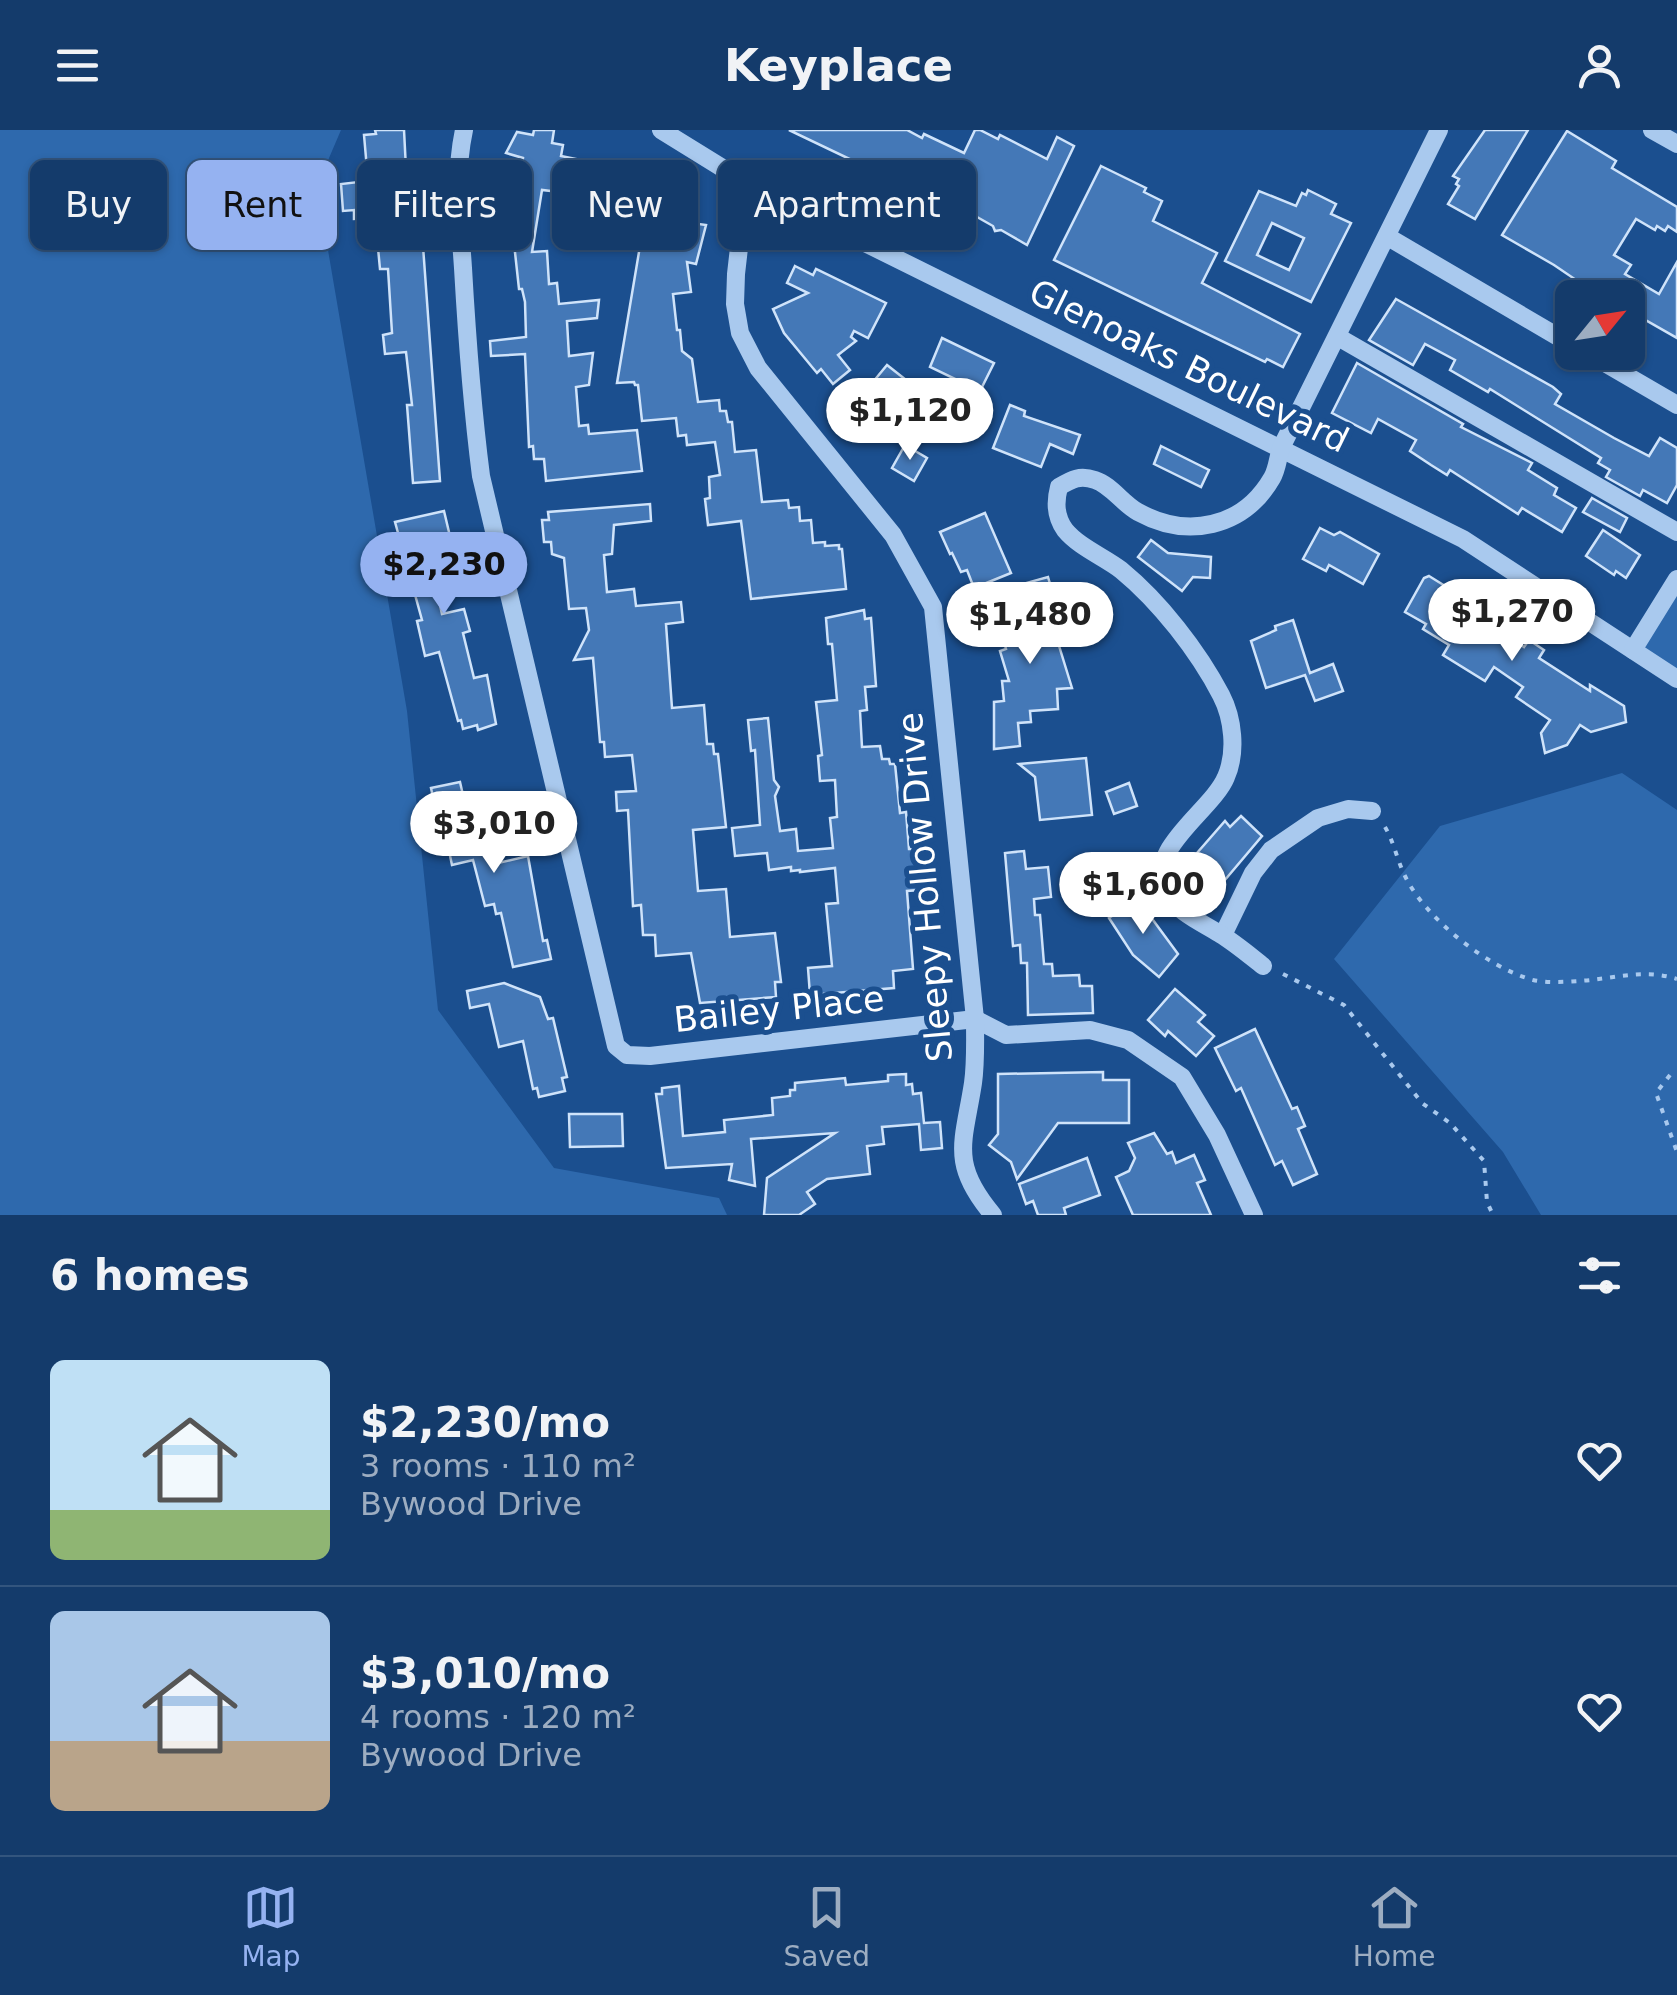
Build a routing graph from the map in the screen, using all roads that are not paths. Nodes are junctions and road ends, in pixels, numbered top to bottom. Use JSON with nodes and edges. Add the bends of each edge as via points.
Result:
{"nodes":[{"id":1,"x":464,"y":130,"type":"edge"},
{"id":2,"x":661,"y":130,"type":"edge"},
{"id":3,"x":1439,"y":130,"type":"edge"},
{"id":4,"x":1652,"y":130,"type":"edge"},
{"id":5,"x":1677,"y":144,"type":"edge"},
{"id":6,"x":718,"y":165,"type":"edge"},
{"id":7,"x":1388,"y":238,"type":"junction"},
{"id":8,"x":739,"y":250,"type":"edge"},
{"id":9,"x":879,"y":250,"type":"edge"},
{"id":10,"x":1555,"y":334,"type":"edge"},
{"id":11,"x":1338,"y":337,"type":"junction"},
{"id":12,"x":1617,"y":370,"type":"edge"},
{"id":13,"x":1677,"y":405,"type":"edge"},
{"id":14,"x":1280,"y":448,"type":"junction"},
{"id":15,"x":1677,"y":532,"type":"edge"},
{"id":16,"x":1677,"y":580,"type":"edge"},
{"id":17,"x":1633,"y":650,"type":"junction"},
{"id":18,"x":1677,"y":680,"type":"edge"},
{"id":19,"x":1372,"y":812,"type":"road end"},
{"id":20,"x":1223,"y":935,"type":"junction"},
{"id":21,"x":1263,"y":966,"type":"road end"},
{"id":22,"x":975,"y":1020,"type":"junction"},
{"id":23,"x":993,"y":1215,"type":"edge"},
{"id":24,"x":1254,"y":1215,"type":"edge"}],
"edges":[{"from":1,"to":22,"type":"street","name":"Bailey Place","via":[[459,214],[481,476],[616,1046],[627,1055],[650,1056]]},
{"from":2,"to":6,"type":"street","name":"Glenoaks Boulevard"},
{"from":3,"to":7,"type":"street"},
{"from":4,"to":5,"type":"street"},
{"from":7,"to":10,"type":"street"},
{"from":7,"to":11,"type":"street"},
{"from":8,"to":22,"type":"street","name":"Sleepy Hollow Drive","via":[[735,304],[740,334],[758,368],[893,535],[933,607]]},
{"from":9,"to":14,"type":"street","name":"Glenoaks Boulevard"},
{"from":11,"to":14,"type":"street"},
{"from":11,"to":15,"type":"street"},
{"from":12,"to":13,"type":"street"},
{"from":14,"to":17,"type":"street","name":"Glenoaks Boulevard","via":[[1463,539]]},
{"from":14,"to":20,"type":"street","via":[[1273,477],[1241,514],[1221,523],[1172,527],[1136,511],[1099,480],[1076,477],[1059,487],[1054,506],[1065,530],[1154,602],[1223,698],[1232,725],[1226,776],[1162,867],[1165,891],[1185,914]]},
{"from":16,"to":17,"type":"street"},
{"from":17,"to":18,"type":"street","name":"Glenoaks Boulevard"},
{"from":19,"to":20,"type":"street","via":[[1348,809],[1318,818],[1271,850]]},
{"from":20,"to":21,"type":"street"},
{"from":22,"to":23,"type":"street","name":"Sleepy Hollow Drive","via":[[962,1154],[969,1180]]},
{"from":22,"to":24,"type":"street","via":[[1006,1035],[1090,1030],[1128,1040],[1182,1077],[1218,1135]]}]}
